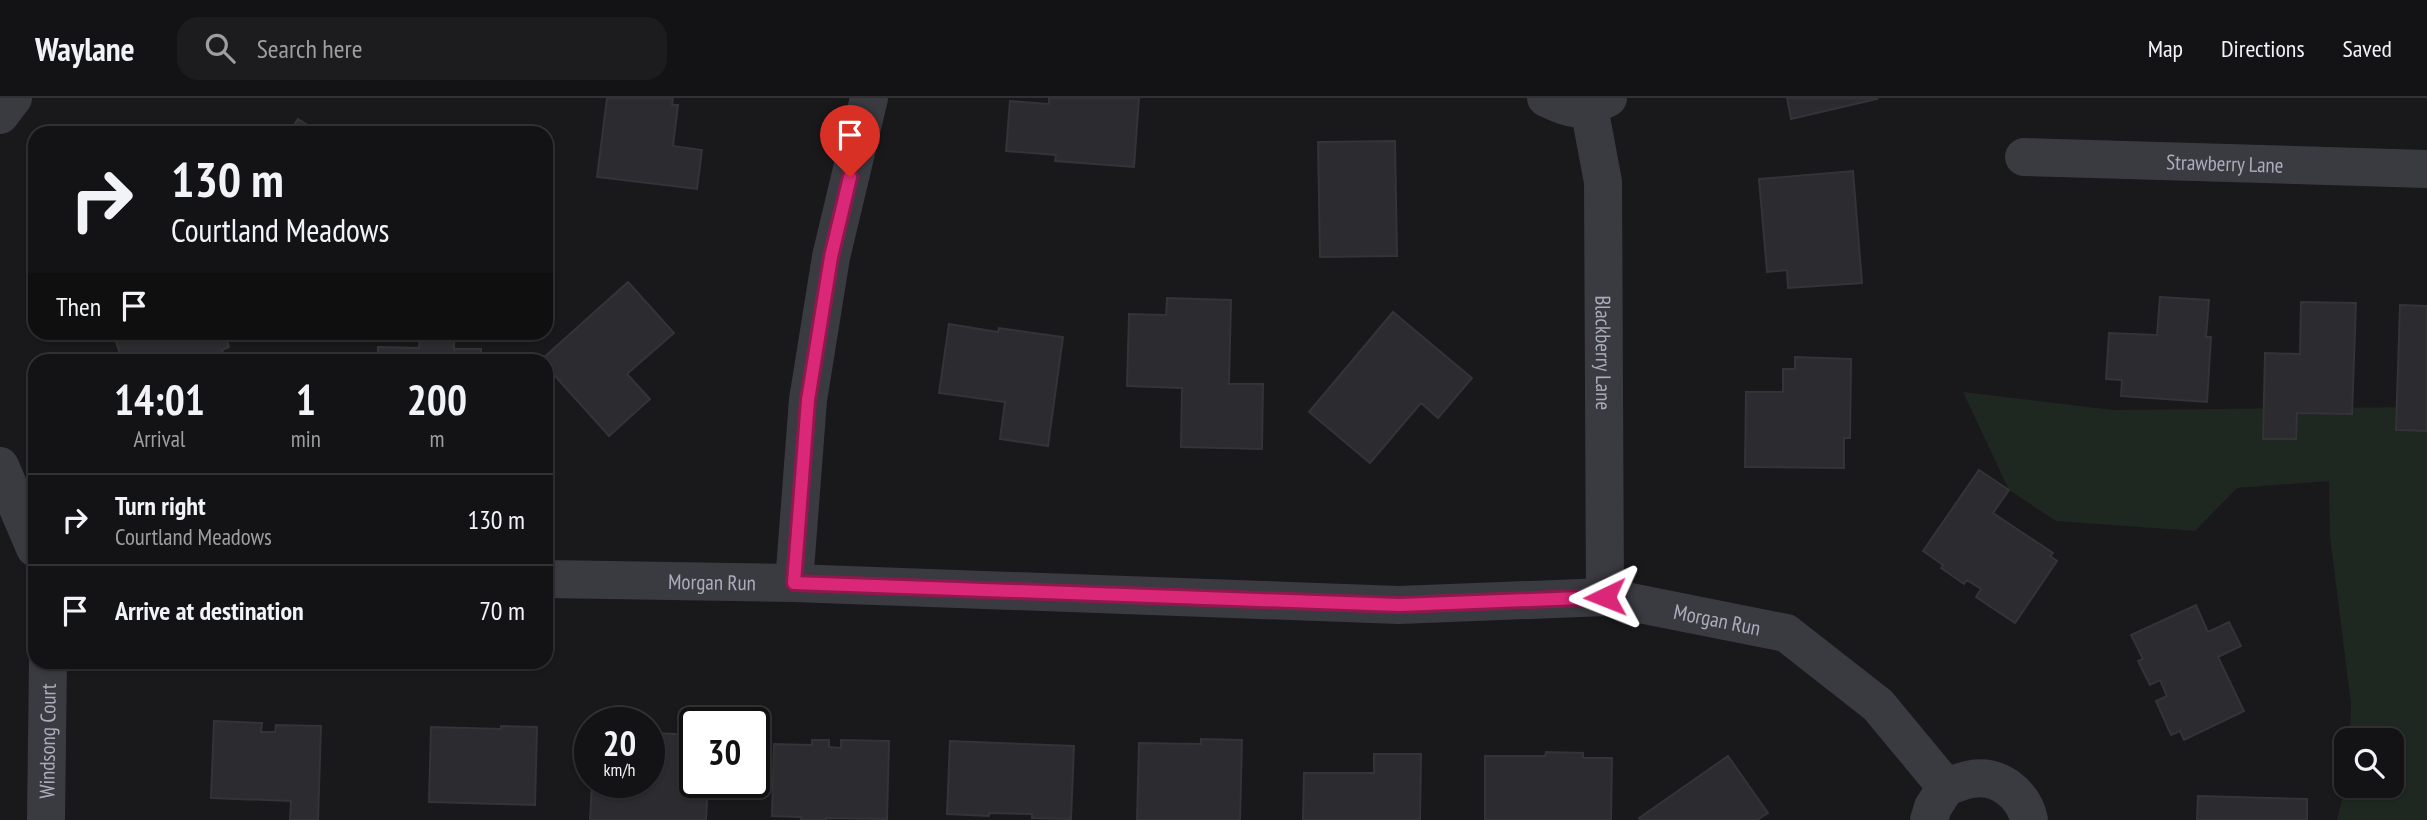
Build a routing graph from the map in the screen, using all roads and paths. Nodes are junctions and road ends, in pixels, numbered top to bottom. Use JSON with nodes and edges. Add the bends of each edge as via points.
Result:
{"nodes":[{"id":1,"x":13,"y":98,"type":"edge"},
{"id":2,"x":869,"y":98,"type":"edge"},
{"id":3,"x":1546,"y":98,"type":"edge"},
{"id":4,"x":1599,"y":103,"type":"edge"},
{"id":5,"x":0,"y":115,"type":"edge"},
{"id":6,"x":2024,"y":156,"type":"dead end"},
{"id":7,"x":2427,"y":169,"type":"edge"},
{"id":8,"x":0,"y":466,"type":"edge"},
{"id":9,"x":28,"y":532,"type":"edge"},
{"id":10,"x":553,"y":579,"type":"edge"},
{"id":11,"x":794,"y":583,"type":"junction"},
{"id":12,"x":1605,"y":597,"type":"junction"},
{"id":13,"x":48,"y":669,"type":"edge"},
{"id":14,"x":1946,"y":787,"type":"junction"},
{"id":15,"x":46,"y":820,"type":"edge"},
{"id":16,"x":1929,"y":820,"type":"edge"},
{"id":17,"x":2029,"y":820,"type":"edge"}],
"edges":[{"from":1,"to":5,"type":"street"},
{"from":2,"to":11,"type":"street","via":[[831,257],[808,400]]},
{"from":3,"to":4,"type":"street","name":"Blackberry Lane","via":[[1568,108]]},
{"from":4,"to":12,"type":"street","name":"Blackberry Lane"},
{"from":6,"to":7,"type":"street","name":"Strawberry Lane"},
{"from":8,"to":9,"type":"street"},
{"from":10,"to":11,"type":"street","name":"Morgan Run"},
{"from":11,"to":12,"type":"street","name":"Morgan Run","via":[[1399,605]]},
{"from":12,"to":14,"type":"street","name":"Morgan Run","via":[[1786,634],[1878,705]]},
{"from":13,"to":15,"type":"street","name":"Windsong Court"},
{"from":14,"to":16,"type":"street"},
{"from":14,"to":17,"type":"street","via":[[1975,778],[1997,781],[2016,793]]}]}
